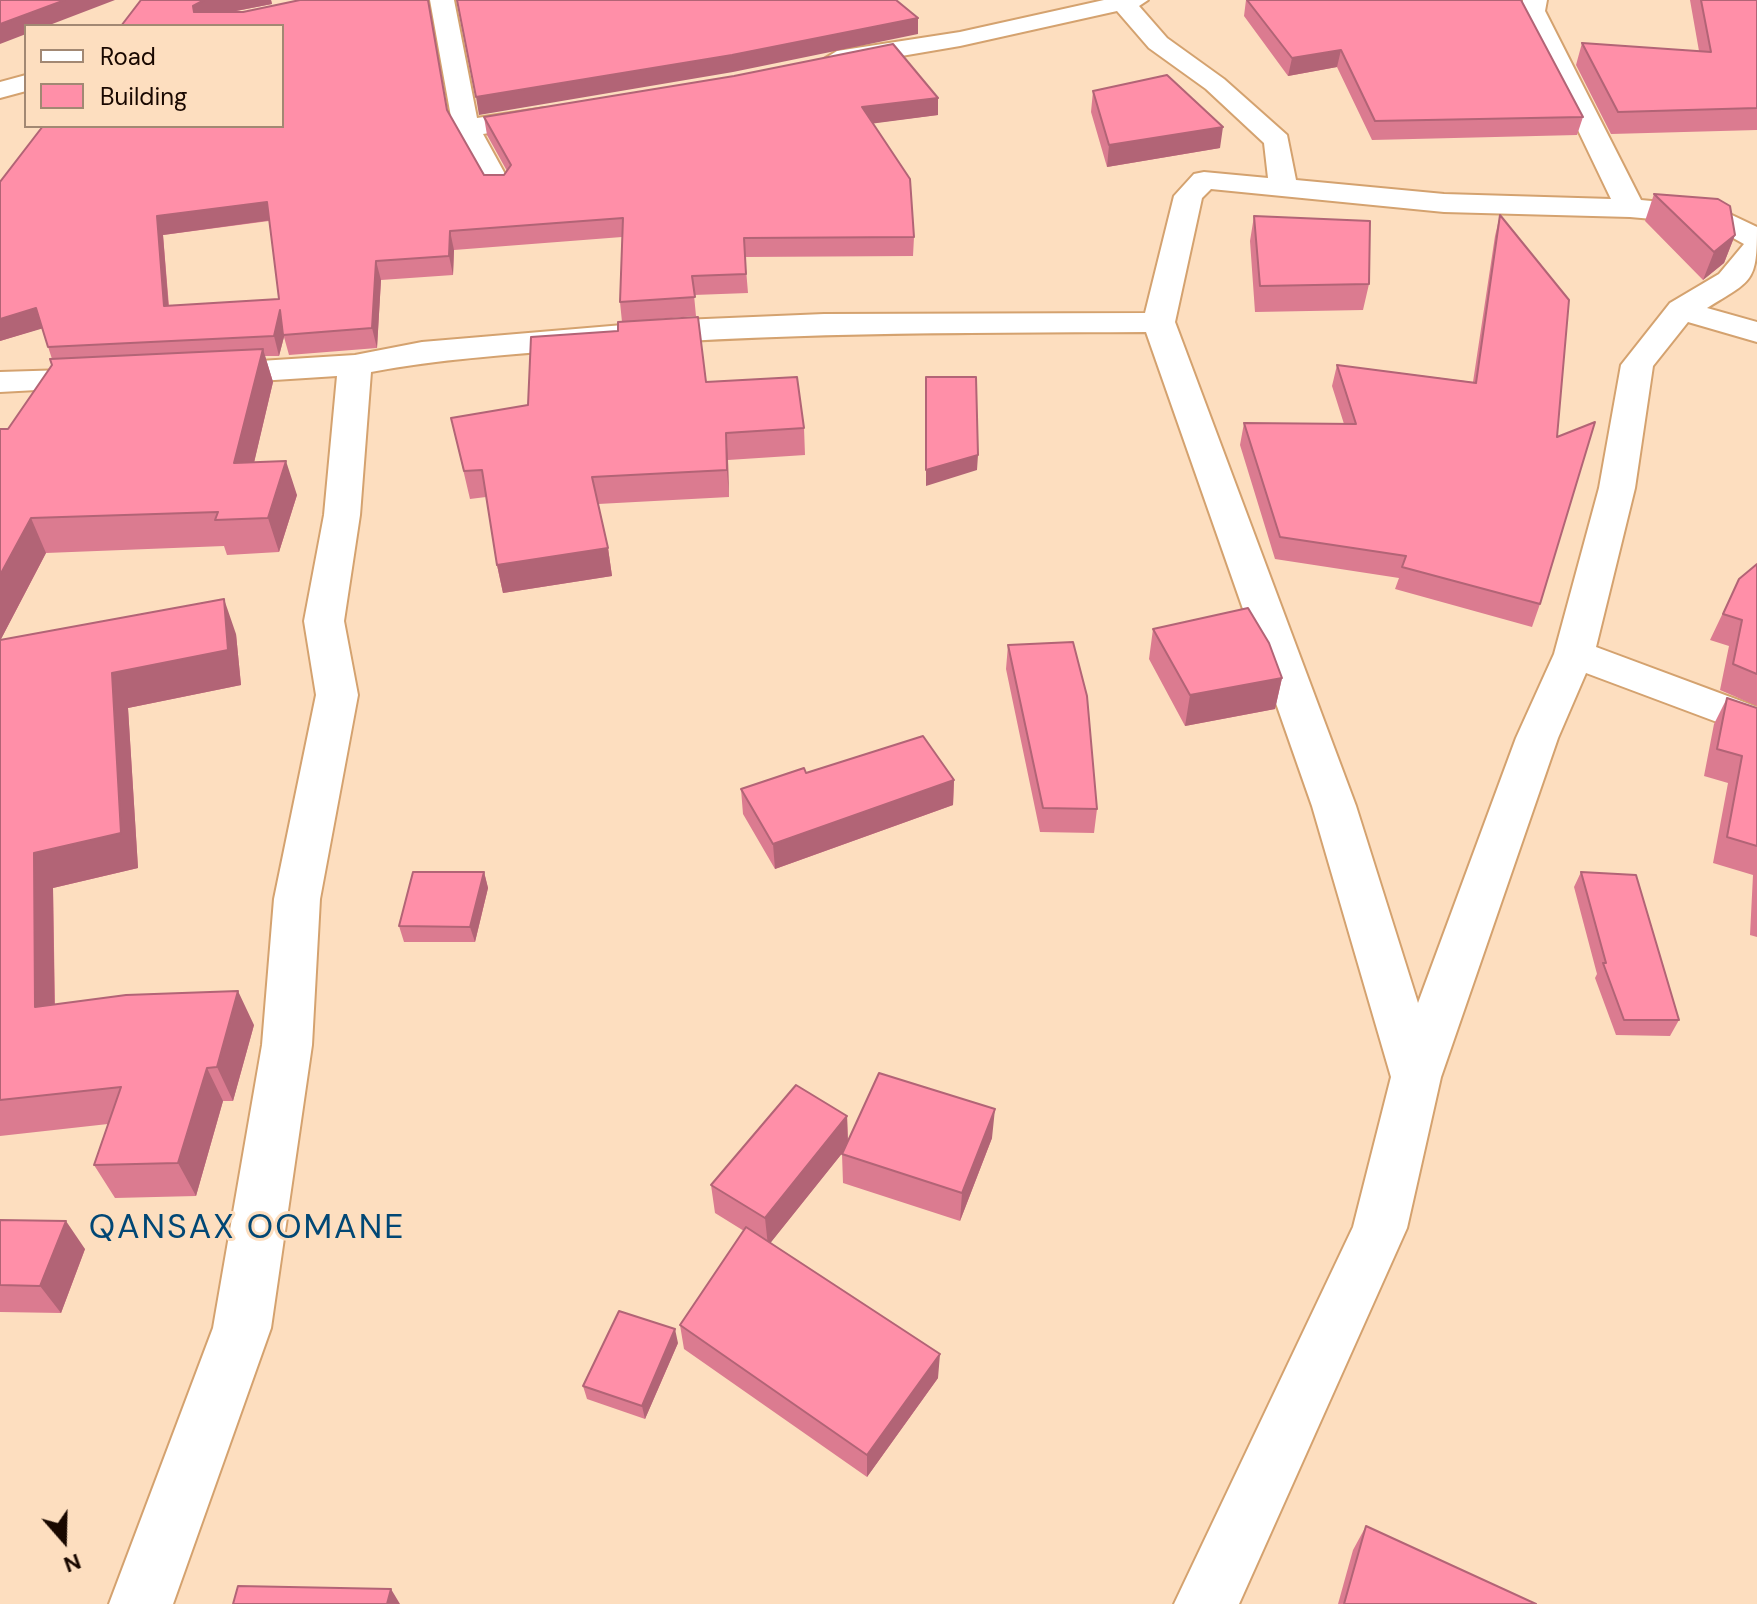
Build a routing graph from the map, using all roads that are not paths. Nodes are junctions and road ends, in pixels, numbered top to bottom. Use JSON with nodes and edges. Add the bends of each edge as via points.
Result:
{"nodes":[{"id":1,"x":442,"y":0,"type":"edge"},
{"id":2,"x":1535,"y":0,"type":"edge"},
{"id":3,"x":1127,"y":1,"type":"edge"},
{"id":4,"x":819,"y":63,"type":"edge"},
{"id":5,"x":24,"y":84,"type":"edge"},
{"id":6,"x":0,"y":90,"type":"edge"},
{"id":7,"x":567,"y":113,"type":"edge"},
{"id":8,"x":466,"y":128,"type":"junction"},
{"id":9,"x":497,"y":185,"type":"edge"},
{"id":10,"x":1283,"y":188,"type":"junction"},
{"id":11,"x":1630,"y":208,"type":"junction"},
{"id":12,"x":1757,"y":239,"type":"edge"},
{"id":13,"x":1757,"y":247,"type":"edge"},
{"id":14,"x":1681,"y":310,"type":"junction"},
{"id":15,"x":1159,"y":322,"type":"junction"},
{"id":16,"x":1757,"y":332,"type":"edge"},
{"id":17,"x":355,"y":365,"type":"junction"},
{"id":18,"x":177,"y":376,"type":"edge"},
{"id":19,"x":132,"y":378,"type":"edge"},
{"id":20,"x":0,"y":382,"type":"edge"},
{"id":21,"x":1574,"y":654,"type":"junction"},
{"id":22,"x":1757,"y":723,"type":"edge"},
{"id":23,"x":1416,"y":1077,"type":"junction"},
{"id":24,"x":141,"y":1604,"type":"edge"},
{"id":25,"x":1206,"y":1604,"type":"edge"}],
"edges":[{"from":1,"to":8,"type":"street"},
{"from":2,"to":11,"type":"street","via":[[1533,11]]},
{"from":3,"to":4,"type":"street","via":[[960,39]]},
{"from":3,"to":10,"type":"street","via":[[1158,43],[1215,84],[1277,141]]},
{"from":5,"to":6,"type":"street"},
{"from":7,"to":8,"type":"street"},
{"from":8,"to":9,"type":"street"},
{"from":10,"to":11,"type":"street","via":[[1444,203]]},
{"from":10,"to":15,"type":"street","via":[[1204,180],[1188,196]]},
{"from":11,"to":12,"type":"street","via":[[1715,216]]},
{"from":13,"to":14,"type":"street","via":[[1730,281]]},
{"from":14,"to":16,"type":"street"},
{"from":14,"to":21,"type":"street","via":[[1637,365],[1617,488]]},
{"from":15,"to":17,"type":"street","via":[[682,330],[422,352]]},
{"from":15,"to":23,"type":"street","via":[[1334,806]]},
{"from":17,"to":18,"type":"street"},
{"from":17,"to":24,"type":"street","via":[[342,515],[324,621],[337,695],[297,899],[287,1045],[242,1328]]},
{"from":19,"to":20,"type":"street"},
{"from":21,"to":22,"type":"street"},
{"from":21,"to":23,"type":"street","via":[[1537,738]]},
{"from":23,"to":25,"type":"street","via":[[1380,1228]]}]}
